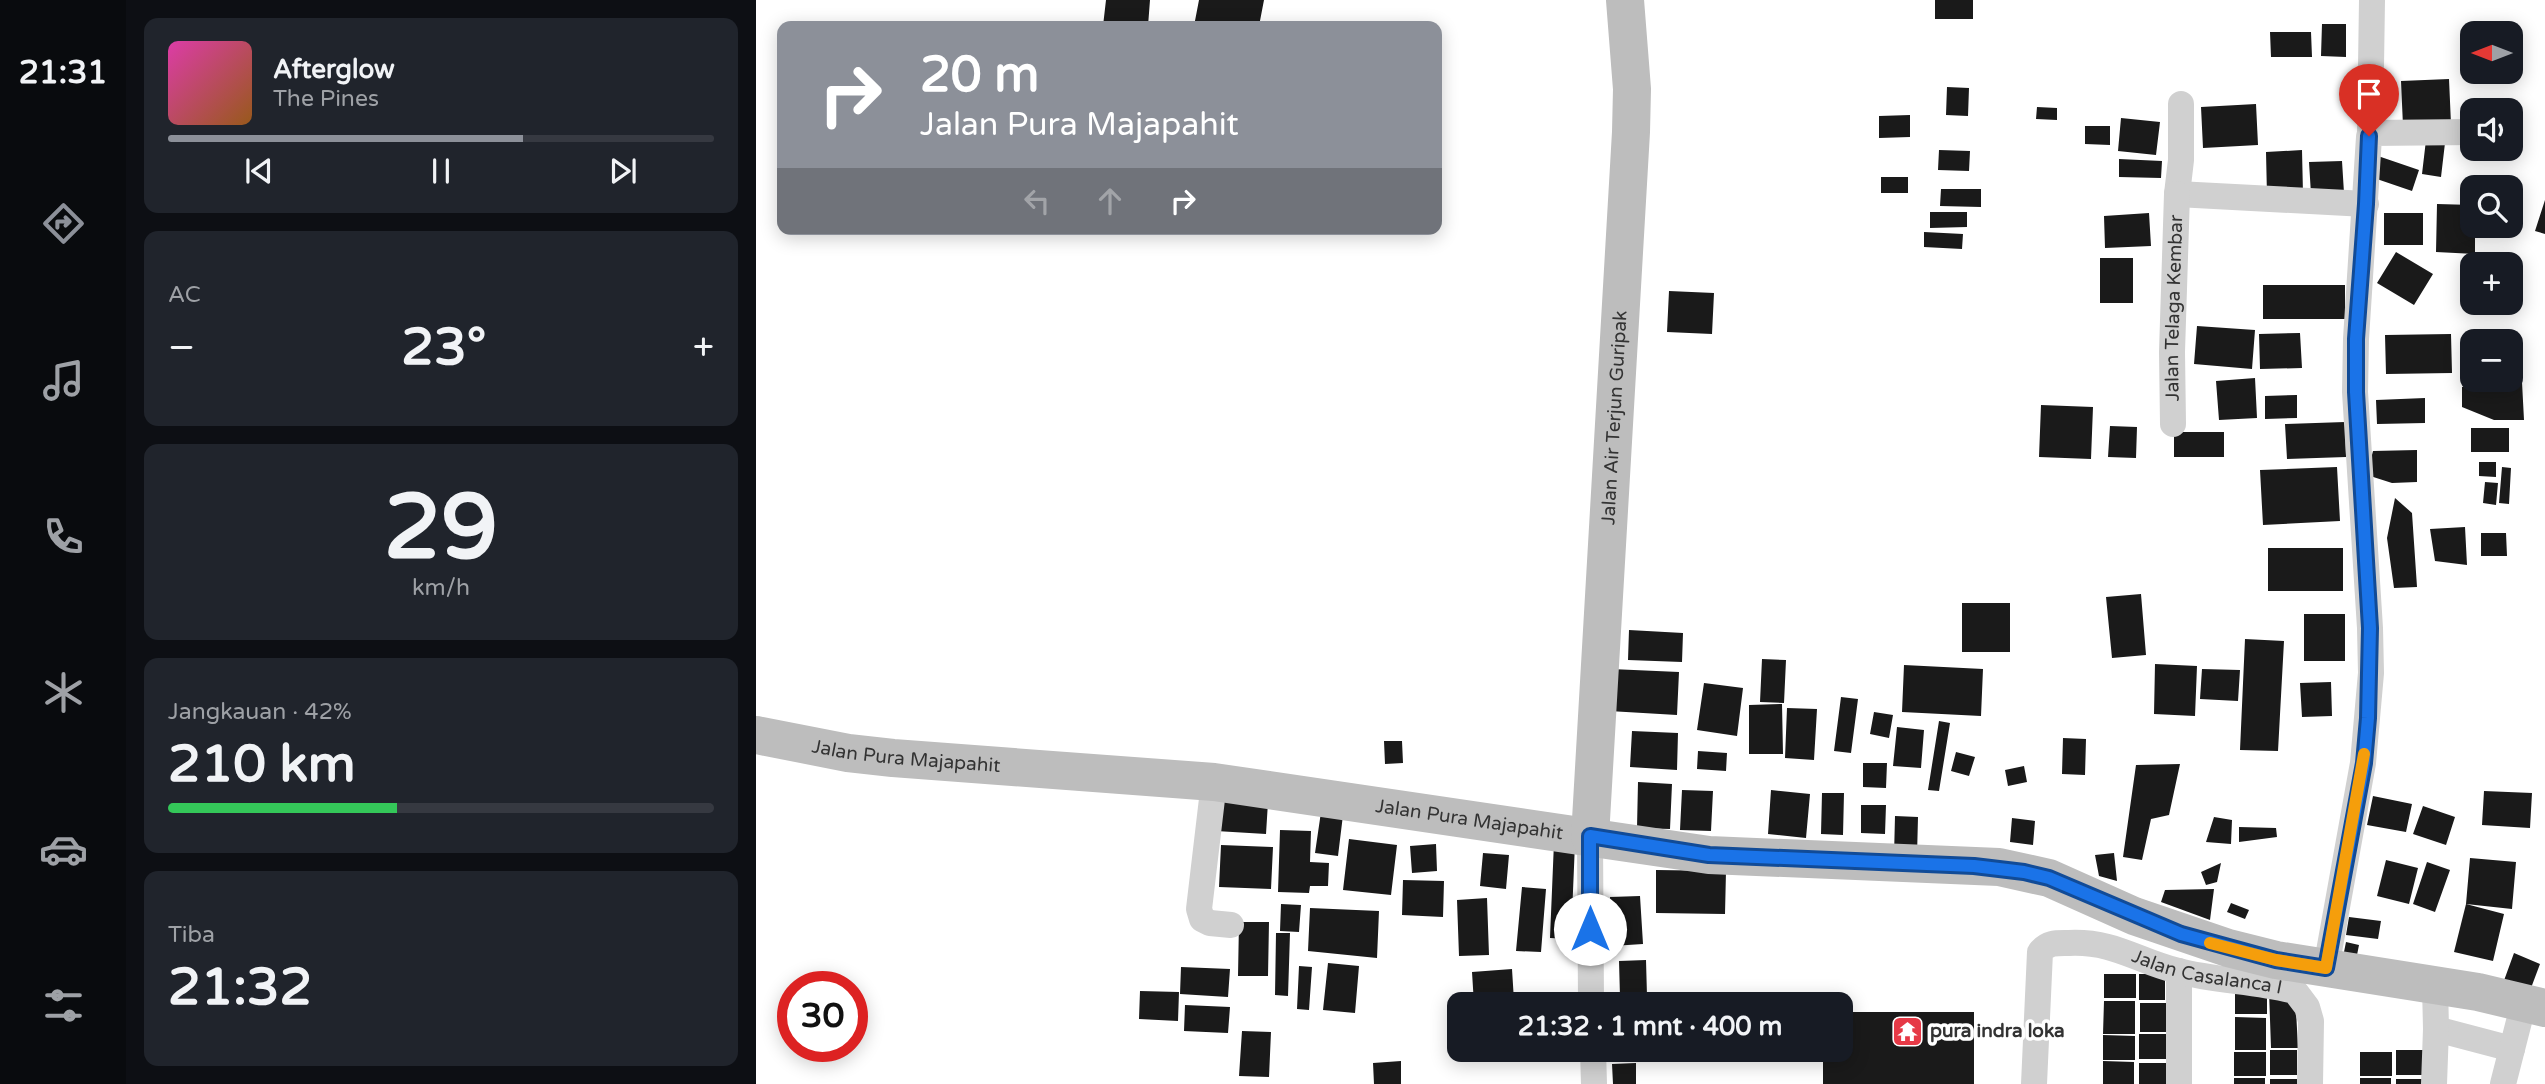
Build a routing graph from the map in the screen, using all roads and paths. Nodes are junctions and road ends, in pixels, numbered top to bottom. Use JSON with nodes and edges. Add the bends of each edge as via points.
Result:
{"nodes":[{"id":1,"x":1625,"y":0,"type":"edge"},
{"id":2,"x":2372,"y":0,"type":"edge"},
{"id":3,"x":2181,"y":104,"type":"dead end"},
{"id":4,"x":2460,"y":132,"type":"edge"},
{"id":5,"x":2370,"y":133,"type":"junction"},
{"id":6,"x":2177,"y":194,"type":"junction"},
{"id":7,"x":2366,"y":204,"type":"junction"},
{"id":8,"x":2173,"y":424,"type":"dead end"},
{"id":9,"x":756,"y":735,"type":"edge"},
{"id":10,"x":1214,"y":782,"type":"junction"},
{"id":11,"x":1590,"y":836,"type":"junction"},
{"id":12,"x":1231,"y":925,"type":"dead end"},
{"id":13,"x":2326,"y":968,"type":"junction"},
{"id":14,"x":2179,"y":971,"type":"junction"},
{"id":15,"x":2435,"y":985,"type":"junction"},
{"id":16,"x":1591,"y":992,"type":"edge"},
{"id":17,"x":2534,"y":1005,"type":"edge"},
{"id":18,"x":2436,"y":1029,"type":"junction"},
{"id":19,"x":2512,"y":1049,"type":"junction"},
{"id":20,"x":1593,"y":1062,"type":"edge"},
{"id":21,"x":1594,"y":1084,"type":"edge"},
{"id":22,"x":2034,"y":1084,"type":"edge"},
{"id":23,"x":2179,"y":1084,"type":"edge"},
{"id":24,"x":2310,"y":1084,"type":"edge"},
{"id":25,"x":2434,"y":1084,"type":"edge"},
{"id":26,"x":2503,"y":1084,"type":"edge"}],
"edges":[{"from":1,"to":11,"type":"street","name":"Jalan Air Terjun Guripak","via":[[1631,132]]},
{"from":2,"to":5,"type":"street"},
{"from":3,"to":6,"type":"street","name":"Jalan Telaga Kembar"},
{"from":4,"to":5,"type":"street"},
{"from":5,"to":7,"type":"street"},
{"from":6,"to":7,"type":"street","name":"Jalan Telaga Kembar"},
{"from":6,"to":8,"type":"street","name":"Jalan Telaga Kembar"},
{"from":7,"to":13,"type":"street","via":[[2356,392],[2370,628],[2368,718],[2364,763]]},
{"from":9,"to":10,"type":"street","name":"Jalan Pura Majapahit","via":[[893,758]]},
{"from":10,"to":11,"type":"street","name":"Jalan Pura Majapahit"},
{"from":10,"to":12,"type":"street","via":[[1199,909],[1209,923]]},
{"from":11,"to":13,"type":"street","name":"Jalan Pura Majapahit","via":[[1709,855],[2012,869],[2049,878],[2193,937],[2276,960]]},
{"from":11,"to":16,"type":"street"},
{"from":13,"to":15,"type":"street","name":"Jalan Pura Majapahit"},
{"from":14,"to":22,"type":"street","name":"Jalan Casalanca I","via":[[2114,947],[2083,942],[2048,945],[2040,952],[2038,964]]},
{"from":14,"to":23,"type":"street"},
{"from":14,"to":24,"type":"street","name":"Jalan Casalanca I","via":[[2295,992],[2311,1021]]},
{"from":15,"to":17,"type":"street","name":"Jalan Pura Majapahit"},
{"from":15,"to":18,"type":"street"},
{"from":17,"to":19,"type":"street"},
{"from":18,"to":19,"type":"street"},
{"from":18,"to":25,"type":"street"},
{"from":19,"to":26,"type":"street"},
{"from":20,"to":21,"type":"street"}]}
